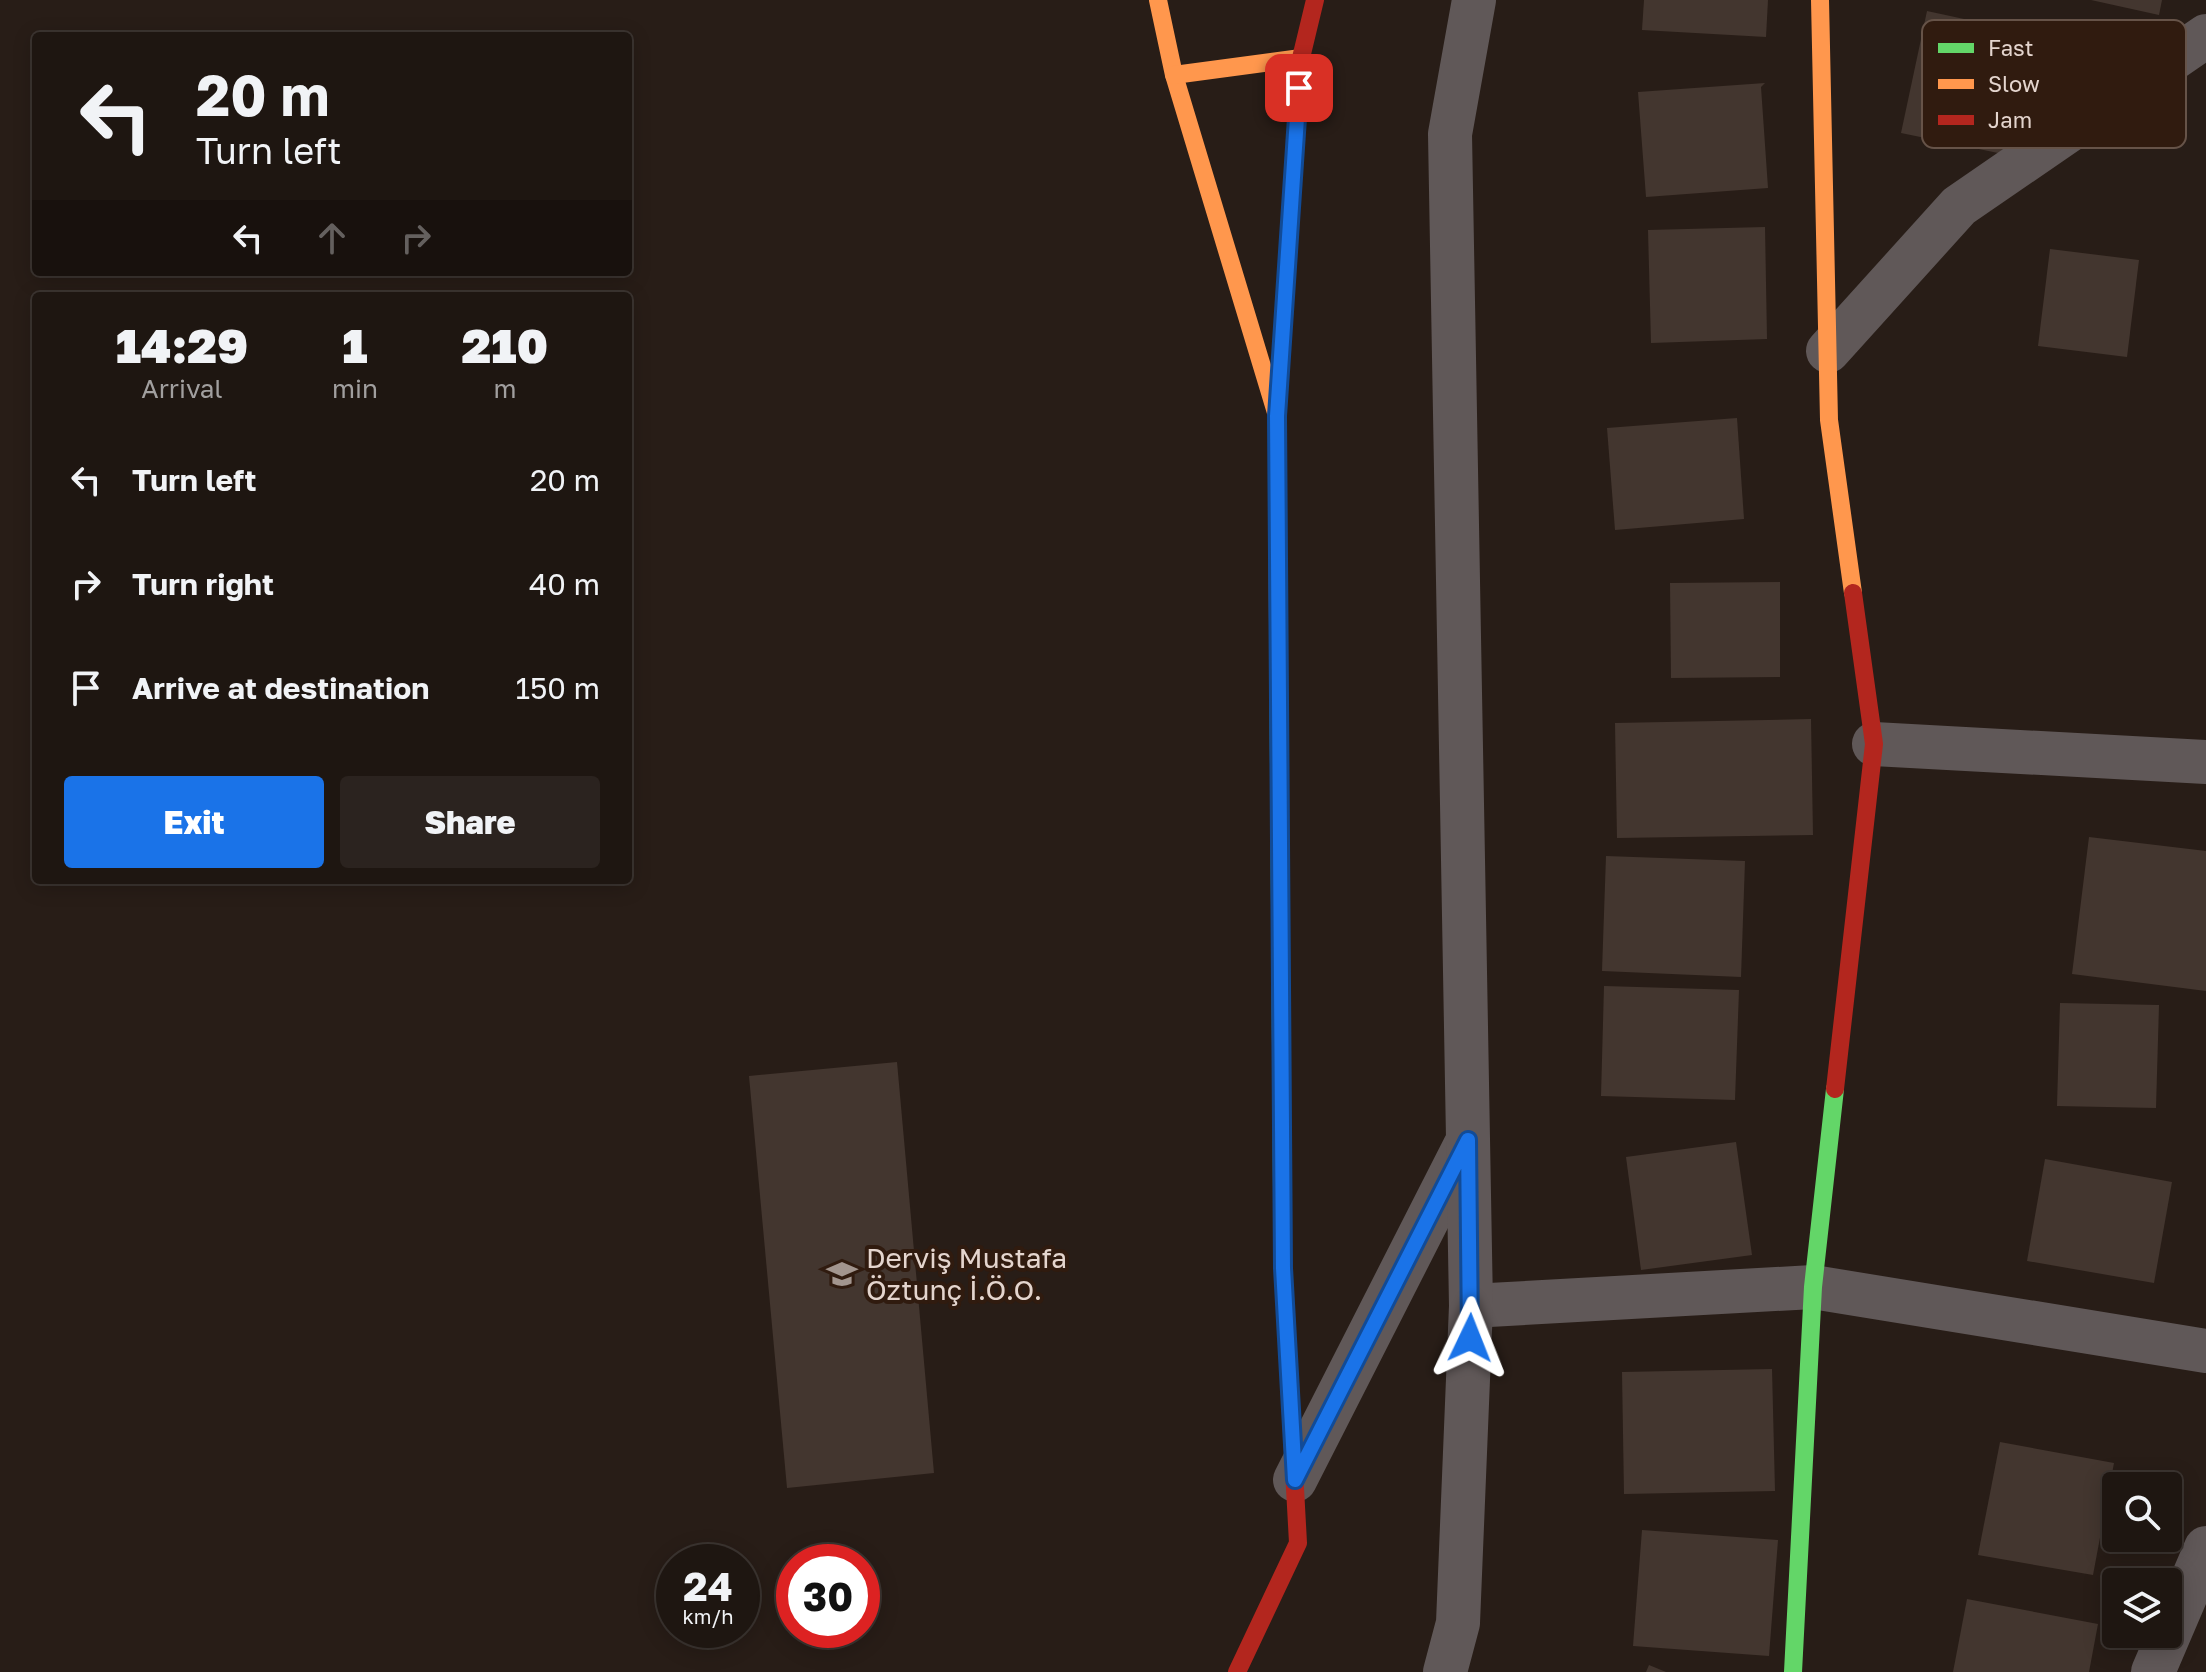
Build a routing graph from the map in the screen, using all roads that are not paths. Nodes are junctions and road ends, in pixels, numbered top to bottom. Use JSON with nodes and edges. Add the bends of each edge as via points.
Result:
{"nodes":[{"id":1,"x":1158,"y":0,"type":"edge"},
{"id":2,"x":1315,"y":0,"type":"edge"},
{"id":3,"x":1474,"y":0,"type":"edge"},
{"id":4,"x":1820,"y":0,"type":"edge"},
{"id":5,"x":2206,"y":36,"type":"edge"},
{"id":6,"x":2186,"y":50,"type":"edge"},
{"id":7,"x":1301,"y":58,"type":"junction"},
{"id":8,"x":1174,"y":75,"type":"junction"},
{"id":9,"x":2043,"y":148,"type":"edge"},
{"id":10,"x":1828,"y":351,"type":"junction"},
{"id":11,"x":1277,"y":416,"type":"junction"},
{"id":12,"x":1874,"y":744,"type":"junction"},
{"id":13,"x":2206,"y":762,"type":"edge"},
{"id":14,"x":1468,"y":1140,"type":"junction"},
{"id":15,"x":1813,"y":1287,"type":"junction"},
{"id":16,"x":1471,"y":1306,"type":"junction"},
{"id":17,"x":2206,"y":1351,"type":"edge"},
{"id":18,"x":1295,"y":1480,"type":"junction"},
{"id":19,"x":2206,"y":1548,"type":"edge"},
{"id":20,"x":1237,"y":1672,"type":"edge"},
{"id":21,"x":1445,"y":1672,"type":"edge"},
{"id":22,"x":1793,"y":1672,"type":"edge"},
{"id":23,"x":2153,"y":1672,"type":"edge"}],
"edges":[{"from":1,"to":8,"type":"street"},
{"from":2,"to":7,"type":"street"},
{"from":3,"to":14,"type":"street","via":[[1450,134]]},
{"from":4,"to":10,"type":"street"},
{"from":5,"to":6,"type":"street"},
{"from":7,"to":8,"type":"street"},
{"from":7,"to":11,"type":"street"},
{"from":8,"to":11,"type":"street"},
{"from":9,"to":10,"type":"street","via":[[1959,206]]},
{"from":10,"to":12,"type":"street","via":[[1829,420]]},
{"from":11,"to":18,"type":"street","via":[[1283,1268]]},
{"from":12,"to":13,"type":"street"},
{"from":12,"to":15,"type":"street"},
{"from":14,"to":16,"type":"street"},
{"from":14,"to":18,"type":"street"},
{"from":15,"to":16,"type":"street"},
{"from":15,"to":17,"type":"street"},
{"from":15,"to":22,"type":"street"},
{"from":16,"to":21,"type":"street","via":[[1458,1623]]},
{"from":18,"to":20,"type":"street","via":[[1298,1543]]},
{"from":19,"to":23,"type":"street"}]}
